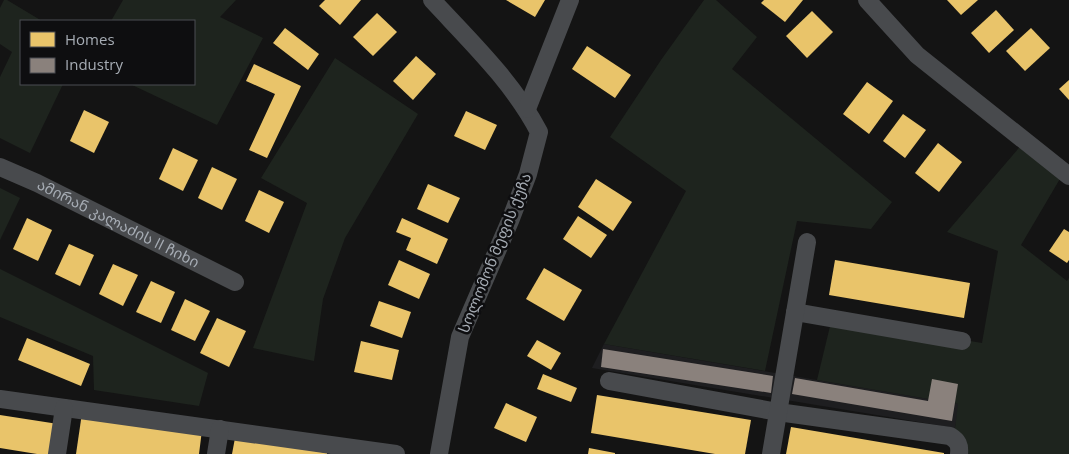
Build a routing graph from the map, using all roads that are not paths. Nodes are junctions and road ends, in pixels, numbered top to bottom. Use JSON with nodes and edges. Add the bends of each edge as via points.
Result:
{"nodes":[{"id":1,"x":432,"y":0,"type":"edge"},
{"id":2,"x":570,"y":0,"type":"edge"},
{"id":3,"x":867,"y":0,"type":"edge"},
{"id":4,"x":527,"y":109,"type":"junction"},
{"id":5,"x":0,"y":166,"type":"edge"},
{"id":6,"x":1069,"y":176,"type":"edge"},
{"id":7,"x":807,"y":242,"type":"dead end"},
{"id":8,"x":235,"y":282,"type":"dead end"},
{"id":9,"x":795,"y":312,"type":"junction"},
{"id":10,"x":962,"y":341,"type":"dead end"},
{"id":11,"x":609,"y":381,"type":"dead end"},
{"id":12,"x":0,"y":399,"type":"edge"},
{"id":13,"x":64,"y":408,"type":"junction"},
{"id":14,"x":778,"y":412,"type":"junction"},
{"id":15,"x":220,"y":429,"type":"junction"},
{"id":16,"x":58,"y":454,"type":"edge"},
{"id":17,"x":216,"y":454,"type":"edge"},
{"id":18,"x":396,"y":454,"type":"edge"},
{"id":19,"x":439,"y":454,"type":"edge"},
{"id":20,"x":771,"y":454,"type":"edge"},
{"id":21,"x":959,"y":454,"type":"edge"}],
"edges":[{"from":1,"to":4,"type":"street","name":"სოლომონ მეფის ქუჩა","via":[[487,59]]},
{"from":2,"to":4,"type":"street"},
{"from":3,"to":6,"type":"street","via":[[917,55]]},
{"from":4,"to":19,"type":"street","name":"სოლომონ მეფის ქუჩა","via":[[539,132],[537,140],[510,222],[460,337]]},
{"from":5,"to":8,"type":"street","name":"ამირან კალაძის II ჩიხი"},
{"from":7,"to":9,"type":"street"},
{"from":9,"to":10,"type":"street"},
{"from":9,"to":14,"type":"street"},
{"from":11,"to":14,"type":"street"},
{"from":12,"to":13,"type":"street"},
{"from":13,"to":15,"type":"street"},
{"from":13,"to":16,"type":"street"},
{"from":14,"to":20,"type":"street"},
{"from":14,"to":21,"type":"street","via":[[950,436],[960,446]]},
{"from":15,"to":17,"type":"street"},
{"from":15,"to":18,"type":"street"}]}
